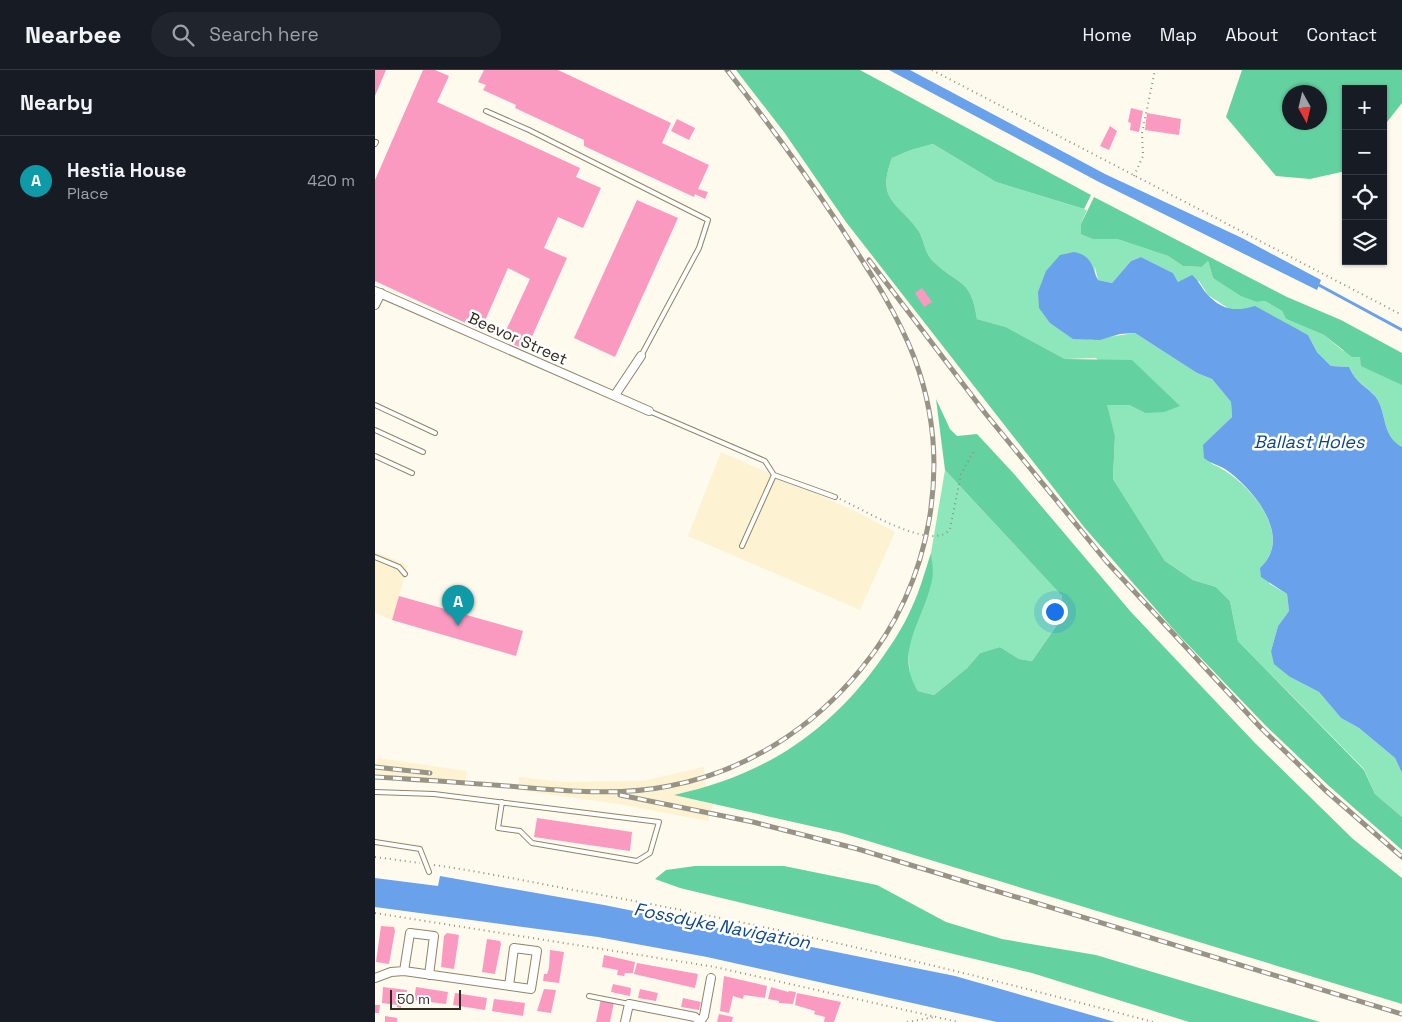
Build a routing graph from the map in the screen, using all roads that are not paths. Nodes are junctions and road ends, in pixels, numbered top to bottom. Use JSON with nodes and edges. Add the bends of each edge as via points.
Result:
{"nodes":[{"id":1,"x":486,"y":111,"type":"dead end"},
{"id":2,"x":378,"y":292,"type":"edge"},
{"id":3,"x":375,"y":305,"type":"edge"},
{"id":4,"x":641,"y":356,"type":"joint"},
{"id":5,"x":615,"y":396,"type":"junction"},
{"id":6,"x":375,"y":405,"type":"edge"},
{"id":7,"x":649,"y":411,"type":"joint"},
{"id":8,"x":375,"y":430,"type":"edge"},
{"id":9,"x":435,"y":433,"type":"dead end"},
{"id":10,"x":423,"y":452,"type":"dead end"},
{"id":11,"x":375,"y":456,"type":"edge"},
{"id":12,"x":412,"y":473,"type":"dead end"},
{"id":13,"x":775,"y":475,"type":"junction"},
{"id":14,"x":835,"y":497,"type":"road end"},
{"id":15,"x":742,"y":546,"type":"dead end"},
{"id":16,"x":375,"y":557,"type":"edge"},
{"id":17,"x":387,"y":562,"type":"junction"},
{"id":18,"x":384,"y":568,"type":"dead end"},
{"id":19,"x":405,"y":574,"type":"dead end"},
{"id":20,"x":375,"y":792,"type":"edge"},
{"id":21,"x":502,"y":802,"type":"junction"},
{"id":22,"x":375,"y":842,"type":"edge"},
{"id":23,"x":429,"y":872,"type":"dead end"},
{"id":24,"x":404,"y":971,"type":"junction"},
{"id":25,"x":429,"y":975,"type":"junction"},
{"id":26,"x":375,"y":978,"type":"edge"},
{"id":27,"x":711,"y":978,"type":"dead end"},
{"id":28,"x":509,"y":986,"type":"junction"},
{"id":29,"x":589,"y":996,"type":"dead end"},
{"id":30,"x":629,"y":1004,"type":"junction"},
{"id":31,"x":625,"y":1022,"type":"edge"},
{"id":32,"x":700,"y":1022,"type":"edge"}],
"edges":[{"from":1,"to":4,"type":"lane","via":[[708,220],[699,248]]},
{"from":2,"to":3,"type":"street"},
{"from":2,"to":5,"type":"street","name":"Beevor Street"},
{"from":4,"to":5,"type":"street"},
{"from":5,"to":7,"type":"street","name":"Beevor Street"},
{"from":6,"to":9,"type":"lane"},
{"from":7,"to":13,"type":"lane","via":[[765,461]]},
{"from":8,"to":10,"type":"lane"},
{"from":11,"to":12,"type":"lane"},
{"from":13,"to":14,"type":"lane"},
{"from":13,"to":15,"type":"lane"},
{"from":16,"to":17,"type":"lane"},
{"from":17,"to":18,"type":"lane"},
{"from":17,"to":19,"type":"lane","via":[[399,564]]},
{"from":20,"to":21,"type":"lane","via":[[434,794]]},
{"from":21,"to":21,"type":"lane","via":[[560,810],[659,822],[650,853],[637,861],[532,843],[520,831],[498,828]]},
{"from":22,"to":23,"type":"lane","via":[[420,849]]},
{"from":24,"to":25,"type":"street"},
{"from":24,"to":25,"type":"street","via":[[409,933],[434,936]]},
{"from":24,"to":26,"type":"street"},
{"from":25,"to":28,"type":"street"},
{"from":27,"to":32,"type":"street"},
{"from":28,"to":28,"type":"street","via":[[531,989],[537,951],[514,948]]},
{"from":29,"to":30,"type":"lane"},
{"from":30,"to":31,"type":"street"},
{"from":30,"to":32,"type":"street","via":[[695,1017]]}]}
